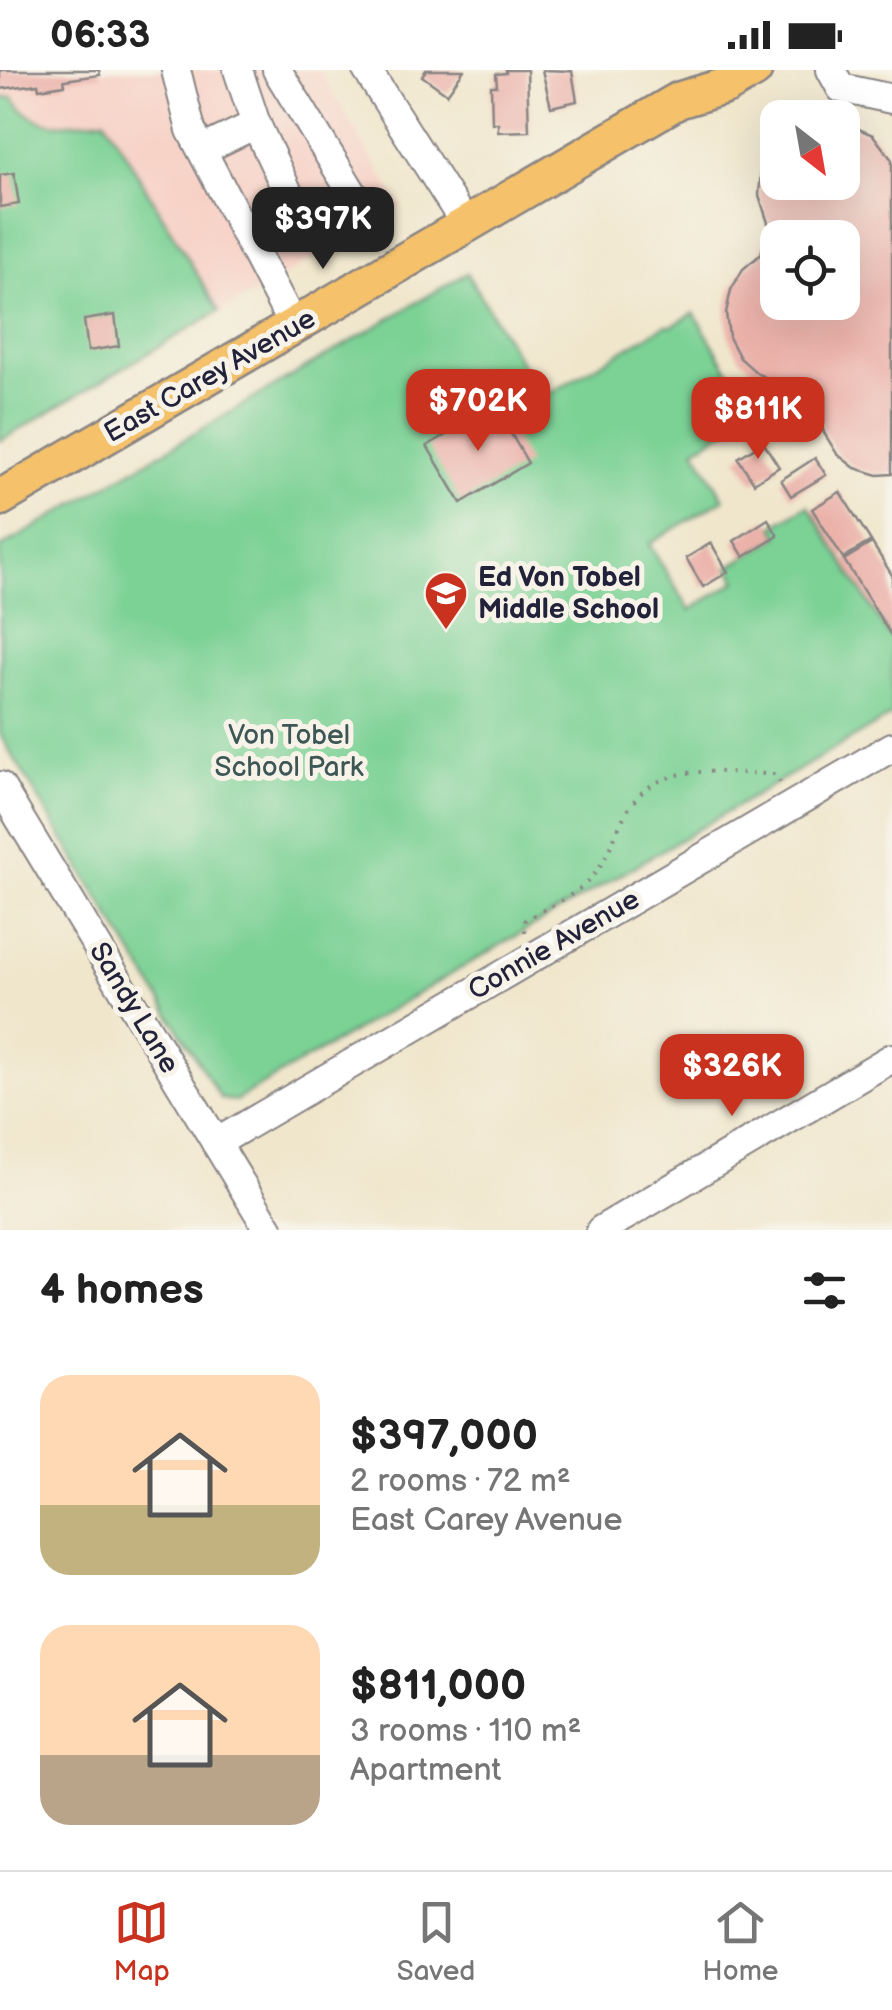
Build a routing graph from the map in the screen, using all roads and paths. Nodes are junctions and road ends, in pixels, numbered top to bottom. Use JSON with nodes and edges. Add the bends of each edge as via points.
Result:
{"nodes":[{"id":1,"x":176,"y":70,"type":"edge"},
{"id":2,"x":238,"y":70,"type":"edge"},
{"id":3,"x":277,"y":70,"type":"edge"},
{"id":4,"x":367,"y":70,"type":"edge"},
{"id":5,"x":699,"y":70,"type":"edge"},
{"id":6,"x":754,"y":70,"type":"edge"},
{"id":7,"x":831,"y":70,"type":"edge"},
{"id":8,"x":884,"y":91,"type":"edge"},
{"id":9,"x":679,"y":100,"type":"junction"},
{"id":10,"x":256,"y":124,"type":"junction"},
{"id":11,"x":202,"y":150,"type":"junction"},
{"id":12,"x":466,"y":225,"type":"junction"},
{"id":13,"x":294,"y":327,"type":"junction"},
{"id":14,"x":0,"y":498,"type":"edge"},
{"id":15,"x":892,"y":748,"type":"edge"},
{"id":16,"x":0,"y":786,"type":"edge"},
{"id":17,"x":793,"y":805,"type":"junction"},
{"id":18,"x":538,"y":955,"type":"junction"},
{"id":19,"x":892,"y":1058,"type":"edge"},
{"id":20,"x":216,"y":1143,"type":"junction"},
{"id":21,"x":269,"y":1230,"type":"edge"},
{"id":22,"x":602,"y":1230,"type":"edge"}],
"edges":[{"from":1,"to":11,"type":"street"},
{"from":2,"to":10,"type":"street"},
{"from":3,"to":10,"type":"street","via":[[353,194],[303,226]]},
{"from":4,"to":12,"type":"street"},
{"from":5,"to":9,"type":"main road","name":"East Carey Avenue"},
{"from":6,"to":9,"type":"main road","name":"East Carey Avenue"},
{"from":7,"to":8,"type":"street","via":[[842,88]]},
{"from":9,"to":12,"type":"main road","name":"East Carey Avenue"},
{"from":10,"to":11,"type":"street"},
{"from":11,"to":13,"type":"street"},
{"from":12,"to":13,"type":"main road","name":"East Carey Avenue"},
{"from":13,"to":14,"type":"main road","name":"East Carey Avenue"},
{"from":15,"to":17,"type":"street","name":"Connie Avenue"},
{"from":16,"to":20,"type":"street","name":"Sandy Lane"},
{"from":17,"to":18,"type":"street","name":"Connie Avenue"},
{"from":17,"to":18,"type":"path","via":[[774,774],[682,774],[651,786],[630,804],[584,885],[525,920]]},
{"from":18,"to":20,"type":"street","name":"Connie Avenue"},
{"from":19,"to":22,"type":"street"},
{"from":20,"to":21,"type":"street","name":"Sandy Lane"}]}
